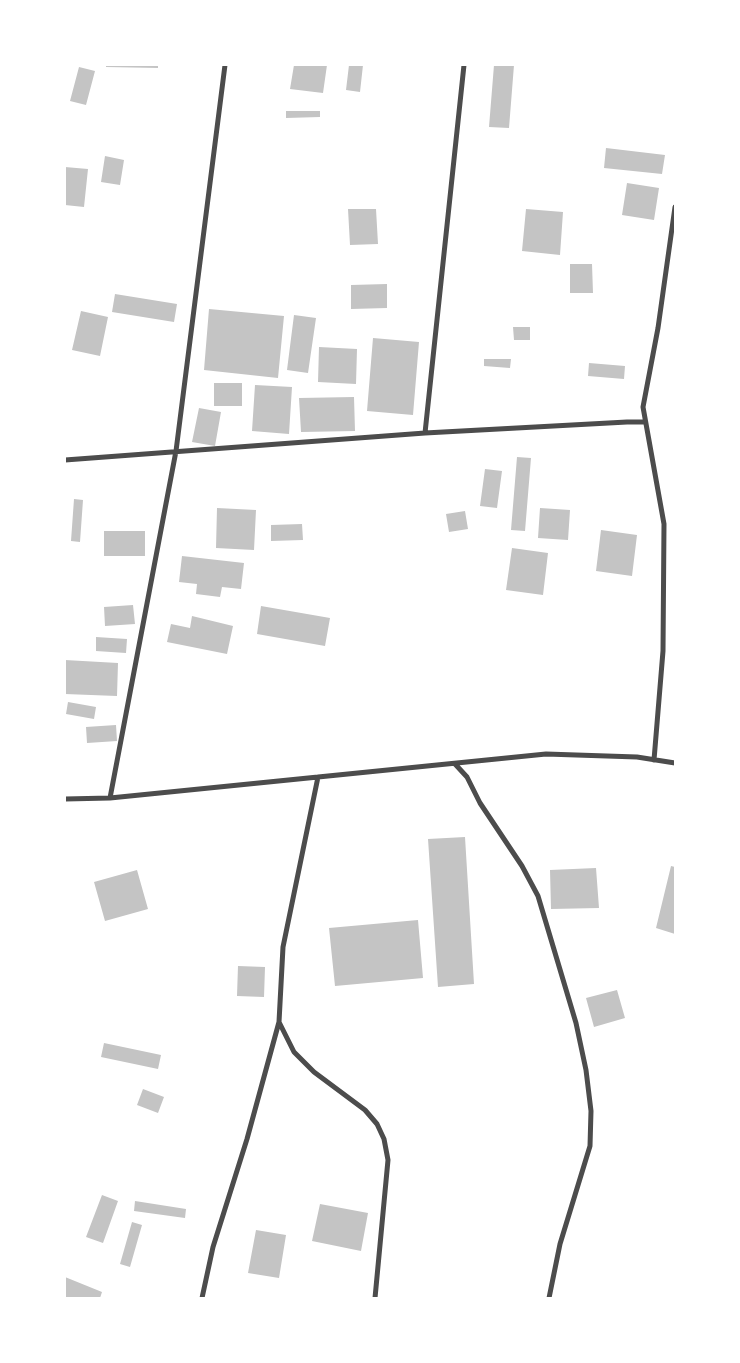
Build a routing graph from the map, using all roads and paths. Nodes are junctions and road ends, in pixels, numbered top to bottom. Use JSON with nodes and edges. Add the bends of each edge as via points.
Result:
{"nodes":[{"id":1,"x":225,"y":65,"type":"edge"},
{"id":2,"x":464,"y":65,"type":"edge"},
{"id":3,"x":675,"y":207,"type":"edge"},
{"id":4,"x":644,"y":422,"type":"junction"},
{"id":5,"x":426,"y":433,"type":"junction"},
{"id":6,"x":176,"y":451,"type":"junction"},
{"id":7,"x":65,"y":460,"type":"edge"},
{"id":8,"x":654,"y":760,"type":"junction"},
{"id":9,"x":675,"y":763,"type":"edge"},
{"id":10,"x":456,"y":764,"type":"junction"},
{"id":11,"x":318,"y":777,"type":"junction"},
{"id":12,"x":110,"y":798,"type":"junction"},
{"id":13,"x":65,"y":799,"type":"edge"},
{"id":14,"x":279,"y":1022,"type":"junction"},
{"id":15,"x":202,"y":1298,"type":"edge"},
{"id":16,"x":375,"y":1298,"type":"edge"},
{"id":17,"x":549,"y":1298,"type":"edge"}],
"edges":[{"from":1,"to":6,"type":"street"},
{"from":2,"to":5,"type":"street"},
{"from":3,"to":4,"type":"street","via":[[643,408]]},
{"from":4,"to":5,"type":"street"},
{"from":4,"to":8,"type":"street","via":[[664,524],[664,643]]},
{"from":5,"to":6,"type":"street"},
{"from":6,"to":7,"type":"street"},
{"from":6,"to":12,"type":"street"},
{"from":8,"to":9,"type":"street"},
{"from":8,"to":10,"type":"street","via":[[546,754]]},
{"from":10,"to":11,"type":"street"},
{"from":10,"to":17,"type":"street","via":[[467,776],[480,803],[538,896],[576,1023],[586,1070],[591,1111],[590,1146],[560,1244]]},
{"from":11,"to":12,"type":"street"},
{"from":11,"to":14,"type":"street","via":[[283,947]]},
{"from":12,"to":13,"type":"street"},
{"from":14,"to":15,"type":"street","via":[[213,1247]]},
{"from":14,"to":16,"type":"street","via":[[294,1052],[314,1072],[365,1110],[384,1138],[388,1160]]}]}
